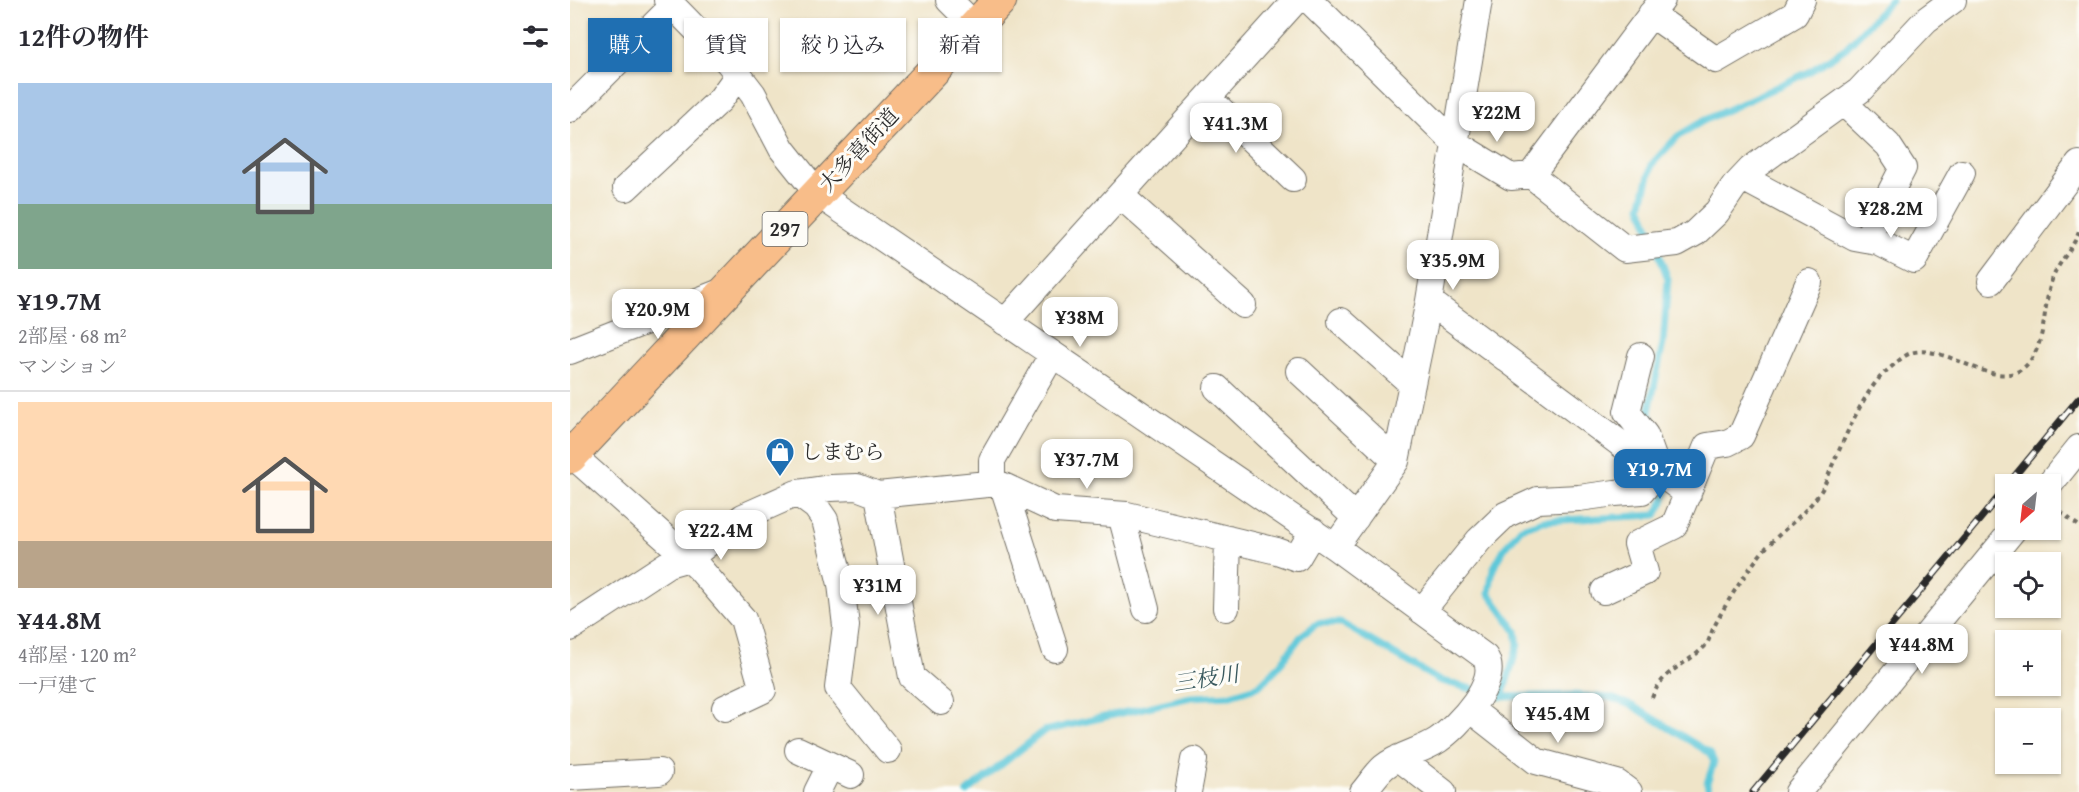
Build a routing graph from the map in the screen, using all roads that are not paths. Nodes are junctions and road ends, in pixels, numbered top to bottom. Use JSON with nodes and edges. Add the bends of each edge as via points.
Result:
{"nodes":[{"id":1,"x":949,"y":0,"type":"edge"},
{"id":2,"x":1000,"y":0,"type":"edge"},
{"id":3,"x":1296,"y":0,"type":"edge"},
{"id":4,"x":1309,"y":0,"type":"edge"},
{"id":5,"x":1479,"y":0,"type":"edge"},
{"id":6,"x":1802,"y":0,"type":"edge"},
{"id":7,"x":1953,"y":0,"type":"edge"},
{"id":8,"x":670,"y":3,"type":"edge"},
{"id":9,"x":1657,"y":7,"type":"edge"},
{"id":10,"x":967,"y":18,"type":"edge"},
{"id":11,"x":983,"y":18,"type":"edge"},
{"id":12,"x":932,"y":72,"type":"edge"},
{"id":13,"x":738,"y":75,"type":"junction"},
{"id":14,"x":1208,"y":98,"type":"junction"},
{"id":15,"x":1844,"y":103,"type":"junction"},
{"id":16,"x":570,"y":109,"type":"edge"},
{"id":17,"x":1455,"y":143,"type":"junction"},
{"id":18,"x":2079,"y":164,"type":"edge"},
{"id":19,"x":1962,"y":173,"type":"dead end"},
{"id":20,"x":1531,"y":175,"type":"junction"},
{"id":21,"x":1743,"y":178,"type":"junction"},
{"id":22,"x":1293,"y":179,"type":"dead end"},
{"id":23,"x":626,"y":188,"type":"dead end"},
{"id":24,"x":818,"y":194,"type":"junction"},
{"id":25,"x":1120,"y":195,"type":"junction"},
{"id":26,"x":1866,"y":240,"type":"junction"},
{"id":27,"x":1991,"y":281,"type":"dead end"},
{"id":28,"x":1809,"y":282,"type":"dead end"},
{"id":29,"x":729,"y":288,"type":"junction"},
{"id":30,"x":1429,"y":301,"type":"junction"},
{"id":31,"x":1243,"y":305,"type":"dead end"},
{"id":32,"x":1341,"y":321,"type":"dead end"},
{"id":33,"x":1005,"y":322,"type":"junction"},
{"id":34,"x":570,"y":351,"type":"edge"},
{"id":35,"x":1052,"y":355,"type":"junction"},
{"id":36,"x":1641,"y":356,"type":"dead end"},
{"id":37,"x":1299,"y":371,"type":"dead end"},
{"id":38,"x":1412,"y":384,"type":"junction"},
{"id":39,"x":1217,"y":388,"type":"dead end"},
{"id":40,"x":2079,"y":448,"type":"edge"},
{"id":41,"x":571,"y":456,"type":"edge"},
{"id":42,"x":1396,"y":461,"type":"junction"},
{"id":43,"x":1658,"y":471,"type":"junction"},
{"id":44,"x":2057,"y":474,"type":"edge"},
{"id":45,"x":997,"y":485,"type":"junction"},
{"id":46,"x":797,"y":493,"type":"junction"},
{"id":47,"x":1688,"y":494,"type":"junction"},
{"id":48,"x":878,"y":495,"type":"junction"},
{"id":49,"x":1121,"y":515,"type":"junction"},
{"id":50,"x":1356,"y":518,"type":"junction"},
{"id":51,"x":1312,"y":531,"type":"junction"},
{"id":52,"x":1228,"y":539,"type":"junction"},
{"id":53,"x":2005,"y":540,"type":"edge"},
{"id":54,"x":1335,"y":547,"type":"junction"},
{"id":55,"x":688,"y":558,"type":"junction"},
{"id":56,"x":1604,"y":591,"type":"dead end"},
{"id":57,"x":1227,"y":608,"type":"dead end"},
{"id":58,"x":1146,"y":609,"type":"dead end"},
{"id":59,"x":1422,"y":611,"type":"junction"},
{"id":60,"x":570,"y":628,"type":"edge"},
{"id":61,"x":1055,"y":649,"type":"dead end"},
{"id":62,"x":941,"y":702,"type":"dead end"},
{"id":63,"x":725,"y":708,"type":"dead end"},
{"id":64,"x":1471,"y":710,"type":"junction"},
{"id":65,"x":798,"y":750,"type":"dead end"},
{"id":66,"x":888,"y":750,"type":"dead end"},
{"id":67,"x":1399,"y":758,"type":"junction"},
{"id":68,"x":1194,"y":760,"type":"dead end"},
{"id":69,"x":659,"y":772,"type":"dead end"},
{"id":70,"x":570,"y":777,"type":"edge"},
{"id":71,"x":817,"y":792,"type":"edge"},
{"id":72,"x":1188,"y":792,"type":"edge"},
{"id":73,"x":1363,"y":792,"type":"edge"},
{"id":74,"x":1443,"y":792,"type":"edge"},
{"id":75,"x":1629,"y":792,"type":"edge"},
{"id":76,"x":1798,"y":792,"type":"edge"}],
"edges":[{"from":1,"to":10,"type":"street"},
{"from":2,"to":11,"type":"highway","name":"大多喜街道","number":"297"},
{"from":3,"to":14,"type":"street"},
{"from":4,"to":17,"type":"street"},
{"from":5,"to":17,"type":"street"},
{"from":6,"to":9,"type":"street","via":[[1795,14],[1716,60]]},
{"from":7,"to":15,"type":"street","via":[[1926,20]]},
{"from":8,"to":13,"type":"street"},
{"from":8,"to":16,"type":"street"},
{"from":9,"to":20,"type":"street"},
{"from":12,"to":24,"type":"highway","name":"大多喜街道","number":"297"},
{"from":13,"to":23,"type":"street","via":[[720,100]]},
{"from":13,"to":24,"type":"street","via":[[753,94],[782,149]]},
{"from":14,"to":22,"type":"street"},
{"from":14,"to":25,"type":"street"},
{"from":15,"to":21,"type":"street"},
{"from":15,"to":26,"type":"street","via":[[1888,145],[1903,168]]},
{"from":17,"to":20,"type":"street","via":[[1510,177]]},
{"from":17,"to":30,"type":"street"},
{"from":18,"to":27,"type":"street"},
{"from":19,"to":26,"type":"street","via":[[1914,260]]},
{"from":20,"to":21,"type":"street","via":[[1625,249],[1677,243],[1695,233]]},
{"from":21,"to":26,"type":"street","via":[[1855,238]]},
{"from":24,"to":29,"type":"highway","name":"大多喜街道","number":"297"},
{"from":24,"to":33,"type":"street"},
{"from":25,"to":31,"type":"street"},
{"from":25,"to":33,"type":"street"},
{"from":28,"to":47,"type":"street","via":[[1741,436],[1707,446]]},
{"from":29,"to":34,"type":"street"},
{"from":29,"to":41,"type":"highway","name":"大多喜街道","number":"297"},
{"from":30,"to":38,"type":"street"},
{"from":30,"to":43,"type":"street"},
{"from":32,"to":38,"type":"street"},
{"from":33,"to":35,"type":"street"},
{"from":35,"to":45,"type":"street","via":[[992,460]]},
{"from":35,"to":51,"type":"street"},
{"from":36,"to":43,"type":"street","via":[[1627,412],[1645,435]]},
{"from":37,"to":42,"type":"street"},
{"from":38,"to":42,"type":"street"},
{"from":39,"to":50,"type":"street"},
{"from":40,"to":44,"type":"street"},
{"from":41,"to":55,"type":"street"},
{"from":42,"to":50,"type":"street"},
{"from":43,"to":47,"type":"street"},
{"from":43,"to":59,"type":"street","via":[[1642,491],[1538,500],[1505,515],[1479,540]]},
{"from":45,"to":48,"type":"street"},
{"from":45,"to":49,"type":"street","via":[[1055,510]]},
{"from":45,"to":61,"type":"street"},
{"from":46,"to":48,"type":"street","via":[[857,487]]},
{"from":46,"to":55,"type":"street","via":[[743,517]]},
{"from":46,"to":66,"type":"street","via":[[816,507],[825,520],[841,584],[846,626],[838,688]]},
{"from":47,"to":56,"type":"street","via":[[1674,526],[1637,544],[1644,572]]},
{"from":48,"to":62,"type":"street","via":[[912,677]]},
{"from":49,"to":52,"type":"street"},
{"from":49,"to":58,"type":"street"},
{"from":50,"to":54,"type":"street"},
{"from":51,"to":52,"type":"street","via":[[1297,558]]},
{"from":51,"to":54,"type":"street"},
{"from":52,"to":57,"type":"street"},
{"from":53,"to":76,"type":"street"},
{"from":54,"to":59,"type":"street"},
{"from":55,"to":60,"type":"street","via":[[668,564]]},
{"from":55,"to":63,"type":"street","via":[[743,619],[763,690]]},
{"from":59,"to":64,"type":"street","via":[[1490,664],[1490,674]]},
{"from":64,"to":67,"type":"street","via":[[1438,740]]},
{"from":64,"to":75,"type":"street","via":[[1536,761],[1617,783]]},
{"from":65,"to":71,"type":"street","via":[[840,770]]},
{"from":67,"to":73,"type":"street","via":[[1383,768]]},
{"from":67,"to":74,"type":"street"},
{"from":68,"to":72,"type":"street"},
{"from":69,"to":70,"type":"street"}]}
